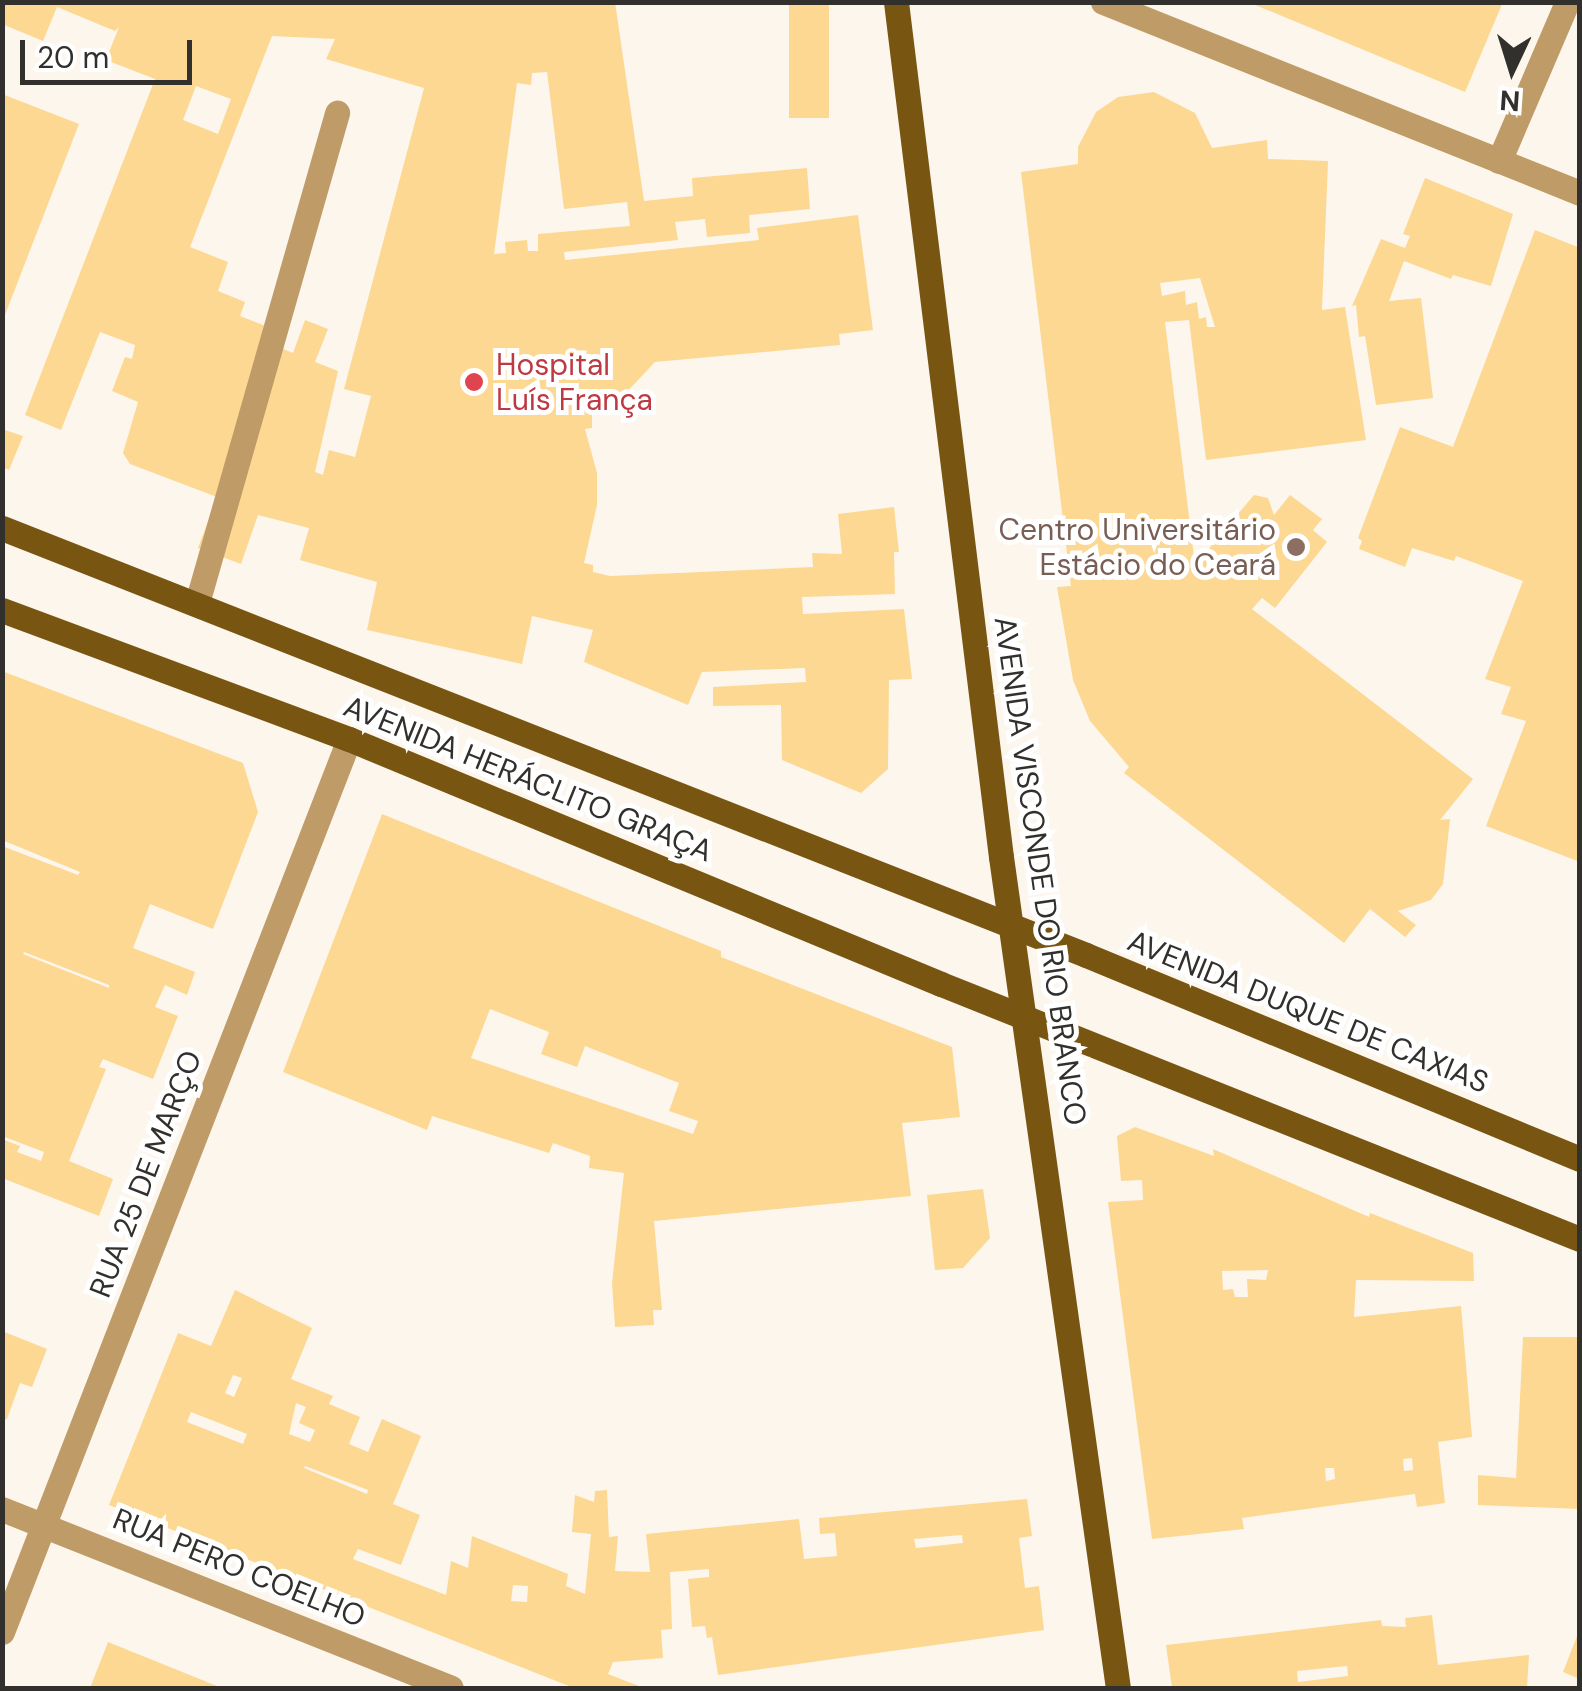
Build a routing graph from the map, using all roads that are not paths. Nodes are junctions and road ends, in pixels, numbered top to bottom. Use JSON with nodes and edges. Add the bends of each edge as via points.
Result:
{"nodes":[{"id":1,"x":896,"y":2,"type":"edge"},
{"id":2,"x":1103,"y":2,"type":"edge"},
{"id":3,"x":1567,"y":2,"type":"edge"},
{"id":4,"x":337,"y":113,"type":"dead end"},
{"id":5,"x":1500,"y":161,"type":"junction"},
{"id":6,"x":1580,"y":193,"type":"edge"},
{"id":7,"x":2,"y":528,"type":"edge"},
{"id":8,"x":197,"y":604,"type":"junction"},
{"id":9,"x":2,"y":610,"type":"edge"},
{"id":10,"x":349,"y":739,"type":"junction"},
{"id":11,"x":1012,"y":926,"type":"junction"},
{"id":12,"x":1026,"y":1018,"type":"junction"},
{"id":13,"x":1580,"y":1159,"type":"edge"},
{"id":14,"x":1580,"y":1239,"type":"edge"},
{"id":15,"x":2,"y":1509,"type":"edge"},
{"id":16,"x":45,"y":1525,"type":"junction"},
{"id":17,"x":2,"y":1632,"type":"edge"},
{"id":18,"x":451,"y":1688,"type":"edge"},
{"id":19,"x":1118,"y":1688,"type":"edge"}],
"edges":[{"from":1,"to":11,"type":"main road","name":"AVENIDA VISCONDE DO RIO BRANCO"},
{"from":2,"to":5,"type":"street"},
{"from":3,"to":5,"type":"street"},
{"from":4,"to":8,"type":"street"},
{"from":5,"to":6,"type":"street"},
{"from":7,"to":8,"type":"main road","name":"AVENIDA HERÁCLITO GRAÇA"},
{"from":8,"to":11,"type":"main road","name":"AVENIDA HERÁCLITO GRAÇA"},
{"from":9,"to":10,"type":"main road","name":"AVENIDA HERÁCLITO GRAÇA"},
{"from":10,"to":12,"type":"main road","name":"AVENIDA HERÁCLITO GRAÇA"},
{"from":10,"to":16,"type":"street","name":"RUA 25 DE MARÇO"},
{"from":11,"to":12,"type":"main road","name":"AVENIDA VISCONDE DO RIO BRANCO"},
{"from":11,"to":13,"type":"main road","name":"AVENIDA DUQUE DE CAXIAS"},
{"from":12,"to":14,"type":"main road"},
{"from":12,"to":19,"type":"main road","name":"AVENIDA VISCONDE DO RIO BRANCO"},
{"from":15,"to":16,"type":"street","name":"RUA PERO COELHO"},
{"from":16,"to":17,"type":"street","name":"RUA 25 DE MARÇO"},
{"from":16,"to":18,"type":"street","name":"RUA PERO COELHO"}]}
